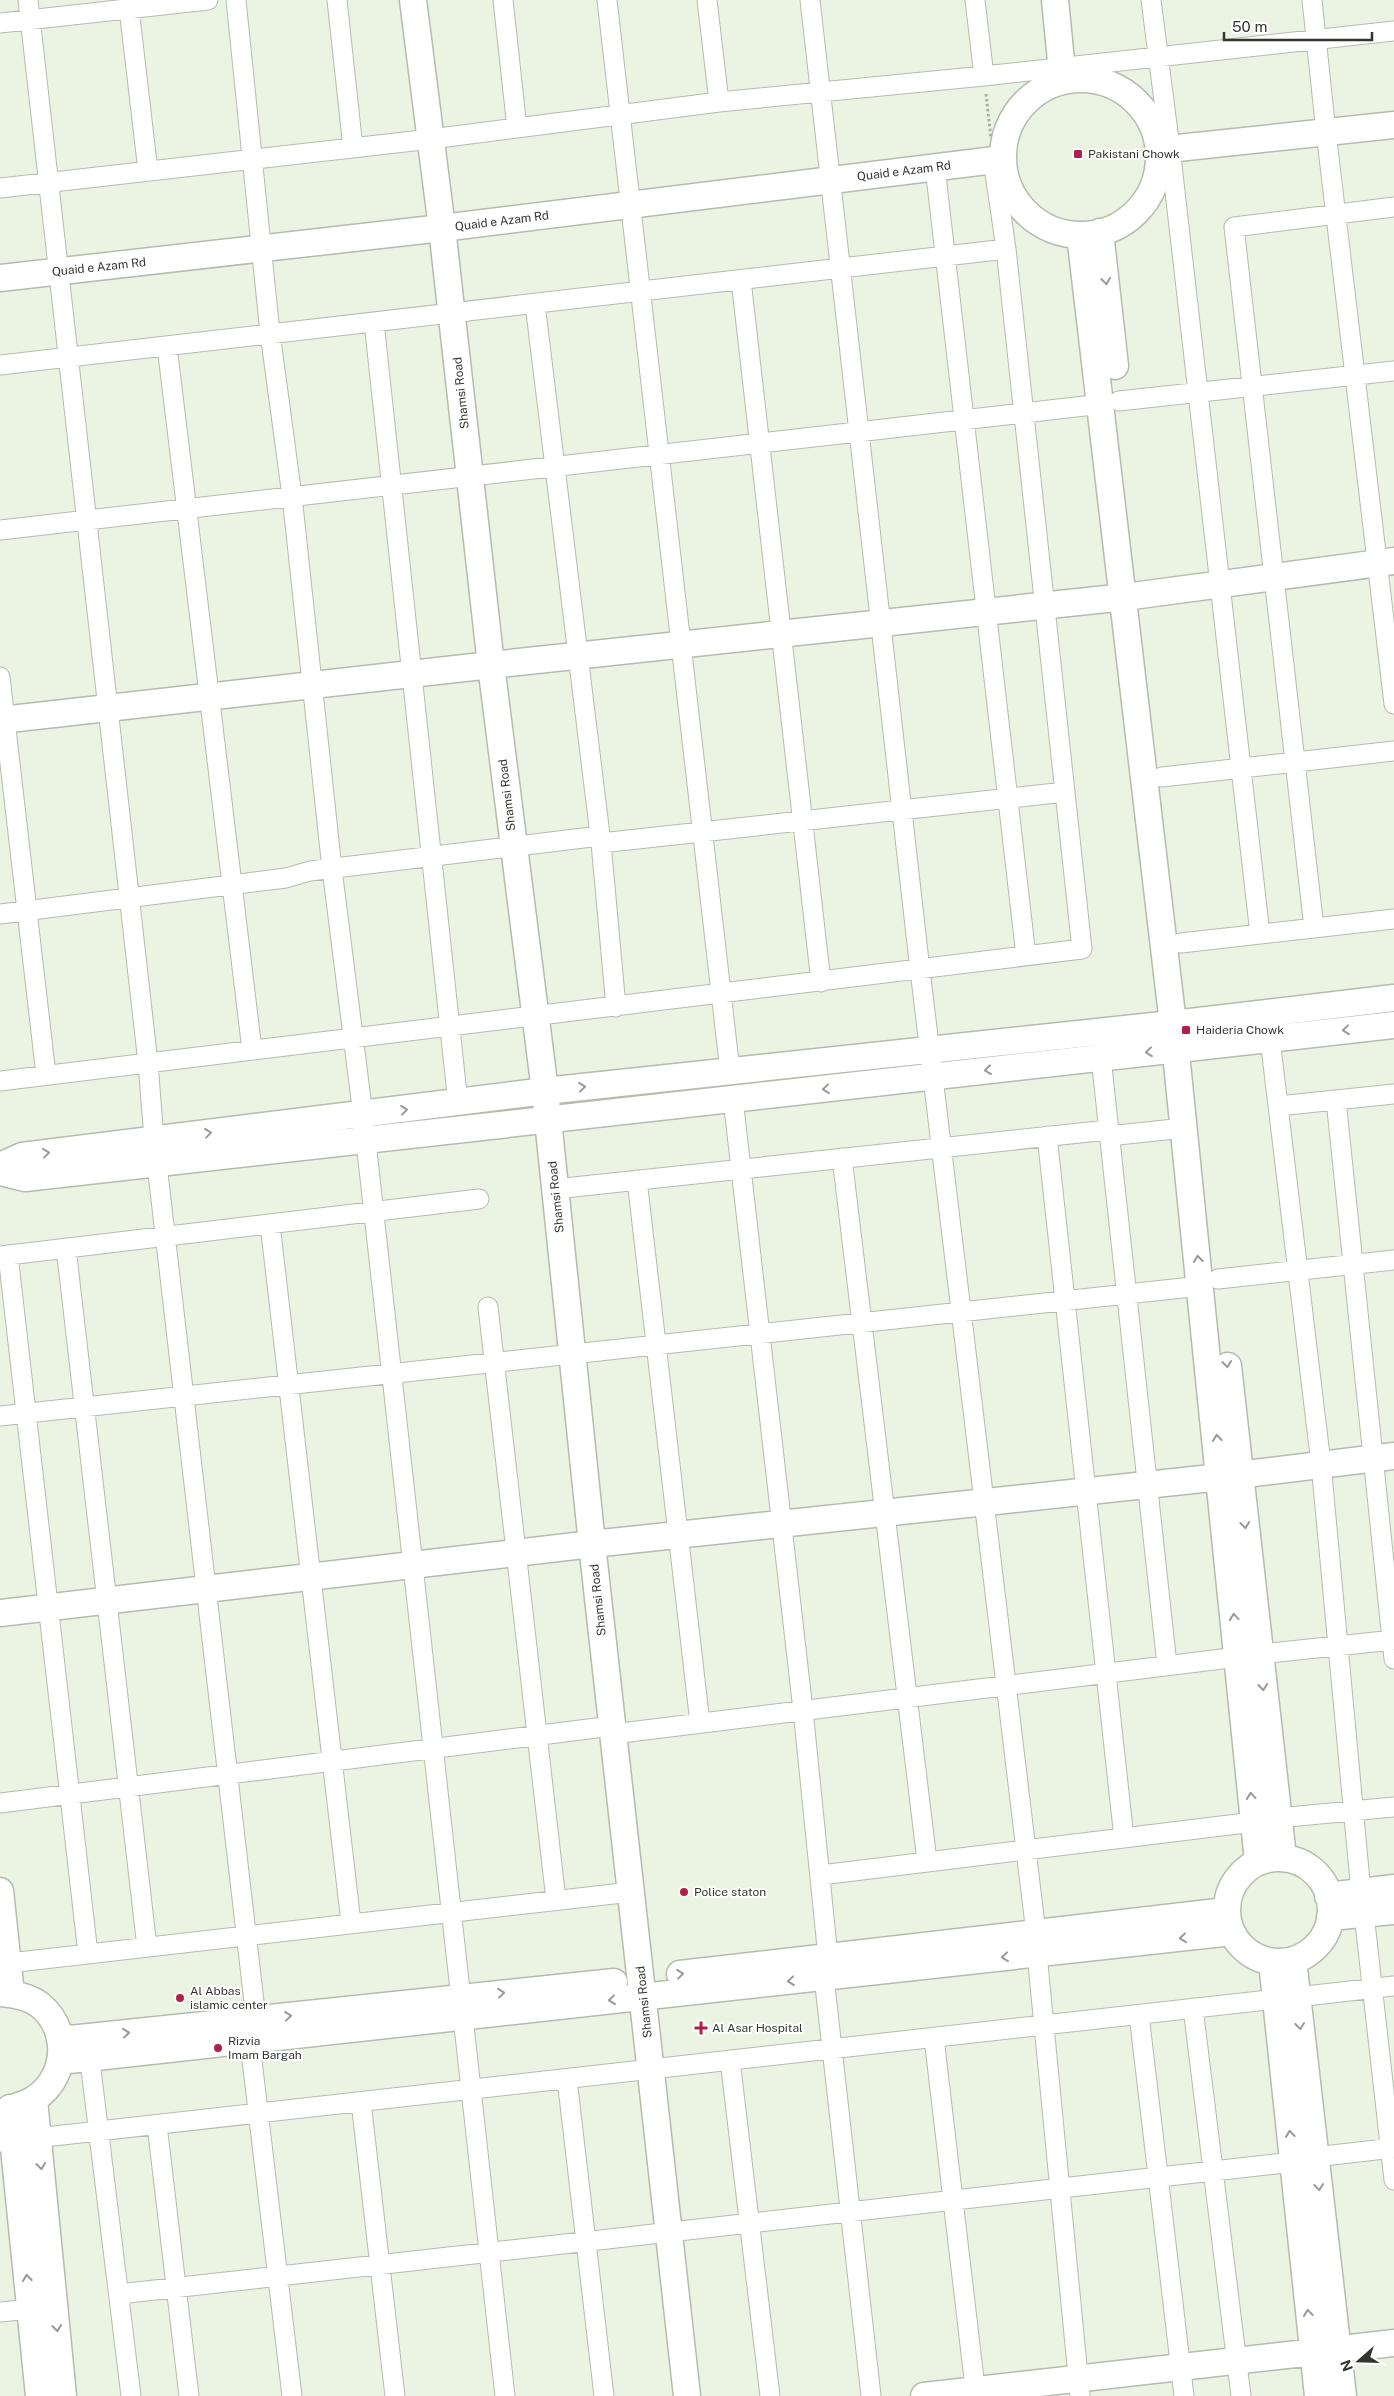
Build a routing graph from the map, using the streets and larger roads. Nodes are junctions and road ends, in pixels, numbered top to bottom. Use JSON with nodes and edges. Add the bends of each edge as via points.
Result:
{"nodes":[{"id":1,"x":28,"y":0,"type":"edge"},
{"id":2,"x":208,"y":0,"type":"edge"},
{"id":3,"x":236,"y":0,"type":"edge"},
{"id":4,"x":337,"y":0,"type":"edge"},
{"id":5,"x":413,"y":0,"type":"edge"},
{"id":6,"x":503,"y":0,"type":"edge"},
{"id":7,"x":607,"y":0,"type":"edge"},
{"id":8,"x":706,"y":0,"type":"edge"},
{"id":9,"x":810,"y":0,"type":"edge"},
{"id":10,"x":975,"y":0,"type":"edge"},
{"id":11,"x":1055,"y":0,"type":"edge"},
{"id":12,"x":1151,"y":0,"type":"edge"},
{"id":13,"x":1312,"y":0,"type":"edge"},
{"id":14,"x":129,"y":4,"type":"edge"},
{"id":15,"x":30,"y":20,"type":"junction"},
{"id":16,"x":0,"y":23,"type":"edge"},
{"id":17,"x":1394,"y":31,"type":"edge"},
{"id":18,"x":1317,"y":38,"type":"junction"},
{"id":19,"x":1158,"y":56,"type":"junction"},
{"id":20,"x":1062,"y":74,"type":"junction"},
{"id":21,"x":984,"y":76,"type":"junction"},
{"id":22,"x":821,"y":92,"type":"junction"},
{"id":23,"x":719,"y":102,"type":"junction"},
{"id":24,"x":620,"y":115,"type":"junction"},
{"id":25,"x":1394,"y":125,"type":"edge"},
{"id":26,"x":517,"y":128,"type":"junction"},
{"id":27,"x":1326,"y":132,"type":"junction"},
{"id":28,"x":431,"y":139,"type":"junction"},
{"id":29,"x":353,"y":148,"type":"junction"},
{"id":30,"x":1164,"y":149,"type":"junction"},
{"id":31,"x":253,"y":158,"type":"junction"},
{"id":32,"x":998,"y":160,"type":"junction"},
{"id":33,"x":935,"y":167,"type":"junction"},
{"id":34,"x":148,"y":171,"type":"junction"},
{"id":35,"x":831,"y":180,"type":"junction"},
{"id":36,"x":49,"y":182,"type":"junction"},
{"id":37,"x":0,"y":188,"type":"edge"},
{"id":38,"x":630,"y":205,"type":"junction"},
{"id":39,"x":1394,"y":207,"type":"edge"},
{"id":40,"x":1337,"y":214,"type":"junction"},
{"id":41,"x":442,"y":228,"type":"junction"},
{"id":42,"x":1090,"y":234,"type":"junction"},
{"id":43,"x":262,"y":249,"type":"junction"},
{"id":44,"x":1006,"y":249,"type":"junction"},
{"id":45,"x":946,"y":256,"type":"junction"},
{"id":46,"x":840,"y":268,"type":"junction"},
{"id":47,"x":59,"y":272,"type":"junction"},
{"id":48,"x":0,"y":278,"type":"edge"},
{"id":49,"x":741,"y":280,"type":"junction"},
{"id":50,"x":640,"y":291,"type":"junction"},
{"id":51,"x":535,"y":304,"type":"junction"},
{"id":52,"x":452,"y":313,"type":"junction"},
{"id":53,"x":374,"y":322,"type":"junction"},
{"id":54,"x":270,"y":333,"type":"junction"},
{"id":55,"x":167,"y":346,"type":"junction"},
{"id":56,"x":69,"y":357,"type":"junction"},
{"id":57,"x":0,"y":365,"type":"edge"},
{"id":58,"x":1394,"y":372,"type":"edge"},
{"id":59,"x":1356,"y":376,"type":"junction"},
{"id":60,"x":1252,"y":387,"type":"junction"},
{"id":61,"x":1197,"y":393,"type":"junction"},
{"id":62,"x":1110,"y":403,"type":"junction"},
{"id":63,"x":1024,"y":413,"type":"junction"},
{"id":64,"x":964,"y":420,"type":"junction"},
{"id":65,"x":859,"y":432,"type":"junction"},
{"id":66,"x":760,"y":444,"type":"junction"},
{"id":67,"x":659,"y":455,"type":"junction"},
{"id":68,"x":555,"y":467,"type":"junction"},
{"id":69,"x":470,"y":477,"type":"junction"},
{"id":70,"x":392,"y":486,"type":"junction"},
{"id":71,"x":292,"y":496,"type":"junction"},
{"id":72,"x":187,"y":509,"type":"junction"},
{"id":73,"x":87,"y":520,"type":"junction"},
{"id":74,"x":0,"y":530,"type":"edge"},
{"id":75,"x":1386,"y":562,"type":"edge"},
{"id":76,"x":1274,"y":577,"type":"junction"},
{"id":77,"x":1219,"y":584,"type":"junction"},
{"id":78,"x":1133,"y":596,"type":"junction"},
{"id":79,"x":1045,"y":606,"type":"junction"},
{"id":80,"x":986,"y":612,"type":"junction"},
{"id":81,"x":881,"y":623,"type":"junction"},
{"id":82,"x":782,"y":634,"type":"junction"},
{"id":83,"x":681,"y":644,"type":"junction"},
{"id":84,"x":578,"y":655,"type":"junction"},
{"id":85,"x":491,"y":665,"type":"junction"},
{"id":86,"x":412,"y":673,"type":"junction"},
{"id":87,"x":0,"y":676,"type":"edge"},
{"id":88,"x":311,"y":685,"type":"junction"},
{"id":89,"x":209,"y":696,"type":"junction"},
{"id":90,"x":1394,"y":704,"type":"edge"},
{"id":91,"x":108,"y":708,"type":"junction"},
{"id":92,"x":3,"y":719,"type":"edge"},
{"id":93,"x":1394,"y":752,"type":"edge"},
{"id":94,"x":1295,"y":762,"type":"junction"},
{"id":95,"x":1241,"y":768,"type":"junction"},
{"id":96,"x":1162,"y":777,"type":"junction"},
{"id":97,"x":1065,"y":792,"type":"junction"},
{"id":98,"x":1008,"y":799,"type":"junction"},
{"id":99,"x":902,"y":810,"type":"junction"},
{"id":100,"x":803,"y":821,"type":"junction"},
{"id":101,"x":702,"y":832,"type":"junction"},
{"id":102,"x":601,"y":840,"type":"junction"},
{"id":103,"x":513,"y":847,"type":"junction"},
{"id":104,"x":432,"y":856,"type":"junction"},
{"id":105,"x":332,"y":869,"type":"junction"},
{"id":106,"x":232,"y":885,"type":"junction"},
{"id":107,"x":130,"y":898,"type":"junction"},
{"id":108,"x":28,"y":910,"type":"junction"},
{"id":109,"x":0,"y":914,"type":"edge"},
{"id":110,"x":1394,"y":919,"type":"edge"},
{"id":111,"x":1314,"y":928,"type":"junction"},
{"id":112,"x":1260,"y":934,"type":"junction"},
{"id":113,"x":1181,"y":943,"type":"junction"},
{"id":114,"x":1026,"y":956,"type":"junction"},
{"id":115,"x":920,"y":970,"type":"junction"},
{"id":116,"x":821,"y":982,"type":"junction"},
{"id":117,"x":721,"y":994,"type":"junction"},
{"id":118,"x":1394,"y":998,"type":"edge"},
{"id":119,"x":616,"y":1007,"type":"junction"},
{"id":120,"x":534,"y":1016,"type":"junction"},
{"id":121,"x":1182,"y":1023,"type":"junction"},
{"id":122,"x":1394,"y":1025,"type":"edge"},
{"id":123,"x":450,"y":1027,"type":"junction"},
{"id":124,"x":354,"y":1039,"type":"junction"},
{"id":125,"x":1270,"y":1039,"type":"junction"},
{"id":126,"x":1184,"y":1048,"type":"junction"},
{"id":127,"x":252,"y":1050,"type":"junction"},
{"id":128,"x":930,"y":1050,"type":"junction"},
{"id":129,"x":1101,"y":1058,"type":"junction"},
{"id":130,"x":148,"y":1063,"type":"junction"},
{"id":131,"x":730,"y":1072,"type":"junction"},
{"id":132,"x":46,"y":1075,"type":"junction"},
{"id":133,"x":933,"y":1076,"type":"junction"},
{"id":134,"x":0,"y":1081,"type":"edge"},
{"id":135,"x":545,"y":1091,"type":"junction"},
{"id":136,"x":1394,"y":1094,"type":"edge"},
{"id":137,"x":733,"y":1099,"type":"junction"},
{"id":138,"x":1336,"y":1100,"type":"junction"},
{"id":139,"x":458,"y":1103,"type":"junction"},
{"id":140,"x":1278,"y":1106,"type":"junction"},
{"id":141,"x":363,"y":1115,"type":"junction"},
{"id":142,"x":548,"y":1120,"type":"junction"},
{"id":143,"x":1184,"y":1128,"type":"junction"},
{"id":144,"x":1108,"y":1130,"type":"junction"},
{"id":145,"x":1047,"y":1136,"type":"junction"},
{"id":146,"x":366,"y":1141,"type":"junction"},
{"id":147,"x":942,"y":1148,"type":"junction"},
{"id":148,"x":156,"y":1151,"type":"junction"},
{"id":149,"x":842,"y":1158,"type":"junction"},
{"id":150,"x":0,"y":1166,"type":"edge"},
{"id":151,"x":741,"y":1169,"type":"junction"},
{"id":152,"x":0,"y":1172,"type":"edge"},
{"id":153,"x":637,"y":1180,"type":"junction"},
{"id":154,"x":555,"y":1189,"type":"junction"},
{"id":155,"x":479,"y":1199,"type":"dead end"},
{"id":156,"x":374,"y":1212,"type":"junction"},
{"id":157,"x":270,"y":1224,"type":"junction"},
{"id":158,"x":166,"y":1236,"type":"junction"},
{"id":159,"x":66,"y":1248,"type":"junction"},
{"id":160,"x":4,"y":1255,"type":"edge"},
{"id":161,"x":1394,"y":1260,"type":"edge"},
{"id":162,"x":1353,"y":1264,"type":"junction"},
{"id":163,"x":1298,"y":1270,"type":"junction"},
{"id":164,"x":1210,"y":1282,"type":"junction"},
{"id":165,"x":1126,"y":1294,"type":"junction"},
{"id":166,"x":1065,"y":1301,"type":"junction"},
{"id":167,"x":488,"y":1307,"type":"dead end"},
{"id":168,"x":962,"y":1312,"type":"junction"},
{"id":169,"x":862,"y":1323,"type":"junction"},
{"id":170,"x":760,"y":1334,"type":"junction"},
{"id":171,"x":656,"y":1345,"type":"junction"},
{"id":172,"x":572,"y":1354,"type":"junction"},
{"id":173,"x":494,"y":1363,"type":"junction"},
{"id":174,"x":392,"y":1374,"type":"junction"},
{"id":175,"x":289,"y":1385,"type":"junction"},
{"id":176,"x":185,"y":1396,"type":"junction"},
{"id":177,"x":85,"y":1407,"type":"junction"},
{"id":178,"x":26,"y":1413,"type":"junction"},
{"id":179,"x":0,"y":1416,"type":"edge"},
{"id":180,"x":1383,"y":1457,"type":"edge"},
{"id":181,"x":1321,"y":1464,"type":"junction"},
{"id":182,"x":1230,"y":1475,"type":"junction"},
{"id":183,"x":1147,"y":1484,"type":"junction"},
{"id":184,"x":1086,"y":1491,"type":"junction"},
{"id":185,"x":985,"y":1502,"type":"junction"},
{"id":186,"x":885,"y":1512,"type":"junction"},
{"id":187,"x":782,"y":1524,"type":"junction"},
{"id":188,"x":678,"y":1534,"type":"junction"},
{"id":189,"x":592,"y":1544,"type":"junction"},
{"id":190,"x":516,"y":1553,"type":"junction"},
{"id":191,"x":413,"y":1565,"type":"junction"},
{"id":192,"x":311,"y":1576,"type":"junction"},
{"id":193,"x":207,"y":1588,"type":"junction"},
{"id":194,"x":107,"y":1600,"type":"junction"},
{"id":195,"x":48,"y":1607,"type":"junction"},
{"id":196,"x":0,"y":1613,"type":"edge"},
{"id":197,"x":1393,"y":1640,"type":"edge"},
{"id":198,"x":1338,"y":1646,"type":"junction"},
{"id":199,"x":1249,"y":1655,"type":"junction"},
{"id":200,"x":1394,"y":1660,"type":"edge"},
{"id":201,"x":1167,"y":1665,"type":"junction"},
{"id":202,"x":1106,"y":1672,"type":"junction"},
{"id":203,"x":1007,"y":1684,"type":"junction"},
{"id":204,"x":907,"y":1697,"type":"junction"},
{"id":205,"x":803,"y":1710,"type":"junction"},
{"id":206,"x":700,"y":1723,"type":"junction"},
{"id":207,"x":613,"y":1730,"type":"junction"},
{"id":208,"x":537,"y":1736,"type":"junction"},
{"id":209,"x":433,"y":1749,"type":"junction"},
{"id":210,"x":333,"y":1761,"type":"junction"},
{"id":211,"x":228,"y":1774,"type":"junction"},
{"id":212,"x":129,"y":1787,"type":"junction"},
{"id":213,"x":70,"y":1794,"type":"junction"},
{"id":214,"x":0,"y":1803,"type":"edge"},
{"id":215,"x":1394,"y":1807,"type":"edge"},
{"id":216,"x":1353,"y":1811,"type":"junction"},
{"id":217,"x":1266,"y":1820,"type":"junction"},
{"id":218,"x":1124,"y":1838,"type":"junction"},
{"id":219,"x":1028,"y":1850,"type":"junction"},
{"id":220,"x":1271,"y":1860,"type":"junction"},
{"id":221,"x":926,"y":1862,"type":"junction"},
{"id":222,"x":820,"y":1875,"type":"junction"},
{"id":223,"x":1394,"y":1888,"type":"edge"},
{"id":224,"x":0,"y":1891,"type":"edge"},
{"id":225,"x":631,"y":1892,"type":"junction"},
{"id":226,"x":556,"y":1900,"type":"junction"},
{"id":227,"x":1362,"y":1903,"type":"junction"},
{"id":228,"x":1329,"y":1907,"type":"junction"},
{"id":229,"x":1394,"y":1911,"type":"edge"},
{"id":230,"x":451,"y":1912,"type":"junction"},
{"id":231,"x":1229,"y":1922,"type":"junction"},
{"id":232,"x":351,"y":1923,"type":"junction"},
{"id":233,"x":246,"y":1936,"type":"junction"},
{"id":234,"x":1036,"y":1943,"type":"junction"},
{"id":235,"x":147,"y":1947,"type":"junction"},
{"id":236,"x":88,"y":1954,"type":"junction"},
{"id":237,"x":1282,"y":1961,"type":"junction"},
{"id":238,"x":4,"y":1963,"type":"edge"},
{"id":239,"x":826,"y":1967,"type":"junction"},
{"id":240,"x":1394,"y":1986,"type":"edge"},
{"id":241,"x":642,"y":1988,"type":"junction"},
{"id":242,"x":1373,"y":1988,"type":"junction"},
{"id":243,"x":6,"y":1993,"type":"edge"},
{"id":244,"x":1287,"y":1998,"type":"junction"},
{"id":245,"x":461,"y":2007,"type":"junction"},
{"id":246,"x":1193,"y":2008,"type":"junction"},
{"id":247,"x":1139,"y":2015,"type":"junction"},
{"id":248,"x":1044,"y":2025,"type":"junction"},
{"id":249,"x":251,"y":2026,"type":"junction"},
{"id":250,"x":934,"y":2038,"type":"junction"},
{"id":251,"x":89,"y":2047,"type":"junction"},
{"id":252,"x":832,"y":2049,"type":"junction"},
{"id":253,"x":60,"y":2050,"type":"junction"},
{"id":254,"x":730,"y":2060,"type":"junction"},
{"id":255,"x":651,"y":2069,"type":"junction"},
{"id":256,"x":567,"y":2079,"type":"junction"},
{"id":257,"x":471,"y":2090,"type":"junction"},
{"id":258,"x":361,"y":2102,"type":"junction"},
{"id":259,"x":15,"y":2105,"type":"edge"},
{"id":260,"x":258,"y":2113,"type":"junction"},
{"id":261,"x":157,"y":2125,"type":"junction"},
{"id":262,"x":99,"y":2131,"type":"junction"},
{"id":263,"x":17,"y":2140,"type":"edge"},
{"id":264,"x":1392,"y":2148,"type":"edge"},
{"id":265,"x":1304,"y":2159,"type":"junction"},
{"id":266,"x":1213,"y":2171,"type":"junction"},
{"id":267,"x":1158,"y":2177,"type":"junction"},
{"id":268,"x":1394,"y":2180,"type":"edge"},
{"id":269,"x":1059,"y":2188,"type":"junction"},
{"id":270,"x":953,"y":2200,"type":"junction"},
{"id":271,"x":850,"y":2212,"type":"junction"},
{"id":272,"x":750,"y":2223,"type":"junction"},
{"id":273,"x":669,"y":2232,"type":"junction"},
{"id":274,"x":586,"y":2242,"type":"junction"},
{"id":275,"x":489,"y":2253,"type":"junction"},
{"id":276,"x":380,"y":2265,"type":"junction"},
{"id":277,"x":278,"y":2276,"type":"junction"},
{"id":278,"x":176,"y":2288,"type":"junction"},
{"id":279,"x":119,"y":2294,"type":"junction"},
{"id":280,"x":30,"y":2309,"type":"junction"},
{"id":281,"x":0,"y":2312,"type":"edge"},
{"id":282,"x":1394,"y":2343,"type":"edge"},
{"id":283,"x":1338,"y":2350,"type":"junction"},
{"id":284,"x":1312,"y":2353,"type":"junction"},
{"id":285,"x":1237,"y":2362,"type":"junction"},
{"id":286,"x":1180,"y":2368,"type":"junction"},
{"id":287,"x":1079,"y":2388,"type":"edge"},
{"id":288,"x":976,"y":2393,"type":"edge"},
{"id":289,"x":39,"y":2396,"type":"edge"},
{"id":290,"x":64,"y":2396,"type":"edge"},
{"id":291,"x":131,"y":2396,"type":"edge"},
{"id":292,"x":189,"y":2396,"type":"edge"},
{"id":293,"x":292,"y":2396,"type":"edge"},
{"id":294,"x":395,"y":2396,"type":"edge"},
{"id":295,"x":505,"y":2396,"type":"edge"},
{"id":296,"x":604,"y":2396,"type":"edge"},
{"id":297,"x":687,"y":2396,"type":"edge"},
{"id":298,"x":770,"y":2396,"type":"edge"},
{"id":299,"x":872,"y":2396,"type":"edge"},
{"id":300,"x":924,"y":2396,"type":"edge"},
{"id":301,"x":1184,"y":2396,"type":"edge"},
{"id":302,"x":1241,"y":2396,"type":"edge"},
{"id":303,"x":1318,"y":2396,"type":"edge"},
{"id":304,"x":1343,"y":2396,"type":"edge"}],
"edges":[{"from":1,"to":15,"type":"street"},
{"from":2,"to":14,"type":"street"},
{"from":3,"to":31,"type":"street"},
{"from":4,"to":29,"type":"street"},
{"from":5,"to":28,"type":"street","name":"Shamsi Road"},
{"from":6,"to":26,"type":"street"},
{"from":7,"to":24,"type":"street"},
{"from":8,"to":23,"type":"street"},
{"from":9,"to":22,"type":"street"},
{"from":10,"to":21,"type":"street"},
{"from":11,"to":20,"type":"street"},
{"from":12,"to":19,"type":"street"},
{"from":13,"to":18,"type":"street"},
{"from":14,"to":15,"type":"street"},
{"from":14,"to":34,"type":"street"},
{"from":15,"to":16,"type":"street"},
{"from":15,"to":36,"type":"street"},
{"from":17,"to":18,"type":"street"},
{"from":18,"to":19,"type":"street"},
{"from":18,"to":27,"type":"street"},
{"from":19,"to":20,"type":"street"},
{"from":19,"to":30,"type":"street"},
{"from":20,"to":21,"type":"street"},
{"from":20,"to":30,"type":"street","via":[[1114,86],[1135,100],[1151,121]]},
{"from":20,"to":32,"type":"street","via":[[1019,109]]},
{"from":21,"to":22,"type":"street"},
{"from":22,"to":23,"type":"street"},
{"from":22,"to":35,"type":"street"},
{"from":23,"to":24,"type":"street"},
{"from":24,"to":26,"type":"street"},
{"from":24,"to":38,"type":"street"},
{"from":25,"to":27,"type":"street"},
{"from":26,"to":28,"type":"street"},
{"from":27,"to":30,"type":"street"},
{"from":27,"to":40,"type":"street"},
{"from":28,"to":29,"type":"street"},
{"from":28,"to":41,"type":"street","name":"Shamsi Road"},
{"from":29,"to":31,"type":"street"},
{"from":30,"to":42,"type":"street","via":[[1150,196],[1134,216],[1112,229]]},
{"from":30,"to":61,"type":"street"},
{"from":31,"to":34,"type":"street"},
{"from":31,"to":43,"type":"street"},
{"from":32,"to":33,"type":"street","name":"Quaid e Azam Rd"},
{"from":32,"to":42,"type":"street","via":[[1020,206],[1039,223],[1063,234]]},
{"from":32,"to":44,"type":"street"},
{"from":33,"to":35,"type":"street","name":"Quaid e Azam Rd"},
{"from":33,"to":45,"type":"street"},
{"from":34,"to":36,"type":"street"},
{"from":35,"to":38,"type":"street","name":"Quaid e Azam Rd"},
{"from":35,"to":46,"type":"street"},
{"from":36,"to":37,"type":"street"},
{"from":36,"to":47,"type":"street"},
{"from":38,"to":41,"type":"street","name":"Quaid e Azam Rd"},
{"from":38,"to":50,"type":"street"},
{"from":39,"to":40,"type":"street"},
{"from":40,"to":59,"type":"street"},
{"from":40,"to":60,"type":"street","via":[[1234,227]]},
{"from":41,"to":43,"type":"street","name":"Quaid e Azam Rd"},
{"from":41,"to":52,"type":"street","name":"Shamsi Road"},
{"from":42,"to":62,"type":"street"},
{"from":43,"to":47,"type":"street","name":"Quaid e Azam Rd"},
{"from":43,"to":54,"type":"street"},
{"from":44,"to":45,"type":"street"},
{"from":44,"to":63,"type":"street"},
{"from":45,"to":46,"type":"street"},
{"from":45,"to":64,"type":"street"},
{"from":46,"to":49,"type":"street"},
{"from":46,"to":65,"type":"street"},
{"from":47,"to":48,"type":"street","name":"Quaid e Azam Rd"},
{"from":47,"to":56,"type":"street"},
{"from":49,"to":50,"type":"street"},
{"from":49,"to":66,"type":"street"},
{"from":50,"to":51,"type":"street"},
{"from":50,"to":67,"type":"street"},
{"from":51,"to":52,"type":"street"},
{"from":51,"to":68,"type":"street"},
{"from":52,"to":53,"type":"street"},
{"from":52,"to":69,"type":"street","name":"Shamsi Road"},
{"from":53,"to":54,"type":"street"},
{"from":53,"to":70,"type":"street"},
{"from":54,"to":55,"type":"street"},
{"from":54,"to":71,"type":"street"},
{"from":55,"to":56,"type":"street"},
{"from":55,"to":72,"type":"street"},
{"from":56,"to":57,"type":"street"},
{"from":56,"to":73,"type":"street"},
{"from":58,"to":59,"type":"street"},
{"from":59,"to":60,"type":"street"},
{"from":59,"to":75,"type":"street"},
{"from":60,"to":61,"type":"street"},
{"from":60,"to":76,"type":"street"},
{"from":61,"to":62,"type":"street"},
{"from":61,"to":77,"type":"street"},
{"from":62,"to":63,"type":"street"},
{"from":62,"to":78,"type":"street"},
{"from":63,"to":64,"type":"street"},
{"from":63,"to":79,"type":"street"},
{"from":64,"to":65,"type":"street"},
{"from":64,"to":80,"type":"street"},
{"from":65,"to":66,"type":"street"},
{"from":65,"to":81,"type":"street"},
{"from":66,"to":67,"type":"street"},
{"from":66,"to":82,"type":"street"},
{"from":67,"to":68,"type":"street"},
{"from":67,"to":83,"type":"street"},
{"from":68,"to":69,"type":"street"},
{"from":68,"to":84,"type":"street"},
{"from":69,"to":70,"type":"street"},
{"from":69,"to":85,"type":"street","name":"Shamsi Road"},
{"from":70,"to":71,"type":"street"},
{"from":70,"to":86,"type":"street"},
{"from":71,"to":72,"type":"street"},
{"from":71,"to":88,"type":"street"},
{"from":72,"to":73,"type":"street"},
{"from":72,"to":89,"type":"street"},
{"from":73,"to":74,"type":"street"},
{"from":73,"to":91,"type":"street"},
{"from":75,"to":76,"type":"street"},
{"from":75,"to":90,"type":"street"},
{"from":76,"to":77,"type":"street"},
{"from":76,"to":94,"type":"street"},
{"from":77,"to":78,"type":"street"},
{"from":77,"to":95,"type":"street"},
{"from":78,"to":79,"type":"street"},
{"from":78,"to":96,"type":"street"},
{"from":78,"to":121,"type":"street"},
{"from":79,"to":80,"type":"street"},
{"from":79,"to":97,"type":"street"},
{"from":80,"to":81,"type":"street"},
{"from":80,"to":98,"type":"street"},
{"from":81,"to":82,"type":"street"},
{"from":81,"to":99,"type":"street"},
{"from":82,"to":83,"type":"street"},
{"from":82,"to":100,"type":"street"},
{"from":83,"to":84,"type":"street"},
{"from":83,"to":101,"type":"street"},
{"from":84,"to":85,"type":"street"},
{"from":84,"to":102,"type":"street"},
{"from":85,"to":86,"type":"street"},
{"from":85,"to":103,"type":"street","name":"Shamsi Road"},
{"from":86,"to":88,"type":"street"},
{"from":86,"to":104,"type":"street"},
{"from":87,"to":92,"type":"street"},
{"from":88,"to":89,"type":"street"},
{"from":88,"to":105,"type":"street"},
{"from":89,"to":91,"type":"street"},
{"from":89,"to":106,"type":"street"},
{"from":91,"to":92,"type":"street"},
{"from":91,"to":107,"type":"street"},
{"from":92,"to":108,"type":"street"},
{"from":93,"to":94,"type":"street"},
{"from":94,"to":95,"type":"street"},
{"from":94,"to":111,"type":"street"},
{"from":95,"to":96,"type":"street"},
{"from":95,"to":112,"type":"street"},
{"from":96,"to":113,"type":"street"},
{"from":97,"to":98,"type":"street"},
{"from":97,"to":114,"type":"street","via":[[1082,949]]},
{"from":98,"to":99,"type":"street"},
{"from":98,"to":114,"type":"street"},
{"from":99,"to":100,"type":"street"},
{"from":99,"to":115,"type":"street"},
{"from":100,"to":101,"type":"street"},
{"from":100,"to":116,"type":"street"},
{"from":101,"to":102,"type":"street"},
{"from":101,"to":117,"type":"street"},
{"from":102,"to":103,"type":"street"},
{"from":102,"to":119,"type":"street"},
{"from":103,"to":104,"type":"street"},
{"from":103,"to":120,"type":"street","name":"Shamsi Road"},
{"from":104,"to":105,"type":"street"},
{"from":104,"to":123,"type":"street"},
{"from":105,"to":106,"type":"street"},
{"from":105,"to":124,"type":"street"},
{"from":106,"to":107,"type":"street"},
{"from":106,"to":127,"type":"street"},
{"from":107,"to":108,"type":"street"},
{"from":107,"to":130,"type":"street"},
{"from":108,"to":109,"type":"street"},
{"from":108,"to":132,"type":"street"},
{"from":110,"to":111,"type":"street"},
{"from":111,"to":112,"type":"street"},
{"from":112,"to":113,"type":"street"},
{"from":113,"to":121,"type":"street"},
{"from":114,"to":115,"type":"street"},
{"from":115,"to":116,"type":"street"},
{"from":115,"to":128,"type":"street"},
{"from":116,"to":117,"type":"street"},
{"from":117,"to":119,"type":"street"},
{"from":117,"to":131,"type":"street"},
{"from":118,"to":121,"type":"street"},
{"from":119,"to":120,"type":"street"},
{"from":120,"to":123,"type":"street"},
{"from":120,"to":135,"type":"street","name":"Shamsi Road"},
{"from":121,"to":126,"type":"street"},
{"from":121,"to":128,"type":"street"},
{"from":122,"to":125,"type":"street","one_way":true},
{"from":123,"to":124,"type":"street"},
{"from":123,"to":139,"type":"street"},
{"from":124,"to":127,"type":"street"},
{"from":124,"to":141,"type":"street"},
{"from":125,"to":126,"type":"street"},
{"from":125,"to":140,"type":"street"},
{"from":126,"to":129,"type":"street","one_way":true},
{"from":126,"to":143,"type":"street"},
{"from":126,"to":164,"type":"street"},
{"from":127,"to":130,"type":"street"},
{"from":128,"to":131,"type":"street"},
{"from":128,"to":133,"type":"street"},
{"from":129,"to":133,"type":"street","one_way":true},
{"from":129,"to":144,"type":"street"},
{"from":130,"to":132,"type":"street"},
{"from":130,"to":148,"type":"street"},
{"from":135,"to":131,"type":"street","one_way":true},
{"from":132,"to":134,"type":"street"},
{"from":133,"to":137,"type":"street","one_way":true},
{"from":133,"to":147,"type":"street"},
{"from":135,"to":139,"type":"street"},
{"from":135,"to":142,"type":"street","name":"Shamsi Road"},
{"from":136,"to":138,"type":"street"},
{"from":137,"to":142,"type":"street"},
{"from":137,"to":151,"type":"street"},
{"from":138,"to":140,"type":"street"},
{"from":138,"to":162,"type":"street"},
{"from":141,"to":139,"type":"street","one_way":true},
{"from":140,"to":163,"type":"street"},
{"from":141,"to":146,"type":"street"},
{"from":148,"to":141,"type":"street","one_way":true},
{"from":142,"to":146,"type":"street"},
{"from":142,"to":154,"type":"street","name":"Shamsi Road"},
{"from":143,"to":144,"type":"street","via":[[1118,1135]]},
{"from":164,"to":143,"type":"street","one_way":true},
{"from":144,"to":145,"type":"street"},
{"from":144,"to":165,"type":"street"},
{"from":145,"to":147,"type":"street"},
{"from":145,"to":166,"type":"street"},
{"from":146,"to":148,"type":"street"},
{"from":146,"to":156,"type":"street"},
{"from":147,"to":149,"type":"street"},
{"from":147,"to":168,"type":"street"},
{"from":150,"to":148,"type":"street","one_way":true,"via":[[22,1156]]},
{"from":148,"to":152,"type":"street","via":[[25,1178]]},
{"from":148,"to":158,"type":"street"},
{"from":149,"to":151,"type":"street"},
{"from":149,"to":169,"type":"street"},
{"from":151,"to":153,"type":"street"},
{"from":151,"to":170,"type":"street"},
{"from":153,"to":154,"type":"street"},
{"from":153,"to":171,"type":"street"},
{"from":154,"to":172,"type":"street","name":"Shamsi Road"},
{"from":155,"to":156,"type":"street"},
{"from":156,"to":157,"type":"street"},
{"from":156,"to":174,"type":"street"},
{"from":157,"to":158,"type":"street"},
{"from":157,"to":175,"type":"street"},
{"from":158,"to":159,"type":"street"},
{"from":158,"to":176,"type":"street"},
{"from":159,"to":160,"type":"street"},
{"from":159,"to":177,"type":"street"},
{"from":160,"to":178,"type":"street"},
{"from":161,"to":162,"type":"street"},
{"from":162,"to":163,"type":"street"},
{"from":162,"to":180,"type":"street"},
{"from":163,"to":164,"type":"street"},
{"from":163,"to":181,"type":"street"},
{"from":164,"to":165,"type":"street"},
{"from":164,"to":182,"type":"street"},
{"from":165,"to":166,"type":"street"},
{"from":165,"to":183,"type":"street"},
{"from":166,"to":168,"type":"street"},
{"from":166,"to":184,"type":"street"},
{"from":167,"to":173,"type":"street"},
{"from":168,"to":169,"type":"street"},
{"from":168,"to":185,"type":"street"},
{"from":169,"to":170,"type":"street"},
{"from":169,"to":186,"type":"street"},
{"from":170,"to":171,"type":"street"},
{"from":170,"to":187,"type":"street"},
{"from":171,"to":172,"type":"street"},
{"from":171,"to":188,"type":"street"},
{"from":172,"to":173,"type":"street"},
{"from":172,"to":189,"type":"street","name":"Shamsi Road"},
{"from":173,"to":174,"type":"street"},
{"from":173,"to":190,"type":"street"},
{"from":174,"to":175,"type":"street"},
{"from":174,"to":191,"type":"street"},
{"from":175,"to":176,"type":"street"},
{"from":175,"to":192,"type":"street"},
{"from":176,"to":177,"type":"street"},
{"from":176,"to":193,"type":"street"},
{"from":177,"to":178,"type":"street"},
{"from":177,"to":194,"type":"street"},
{"from":178,"to":179,"type":"street"},
{"from":178,"to":195,"type":"street"},
{"from":180,"to":181,"type":"street"},
{"from":180,"to":197,"type":"street"},
{"from":181,"to":182,"type":"street"},
{"from":181,"to":198,"type":"street"},
{"from":182,"to":183,"type":"street"},
{"from":182,"to":199,"type":"street"},
{"from":183,"to":184,"type":"street"},
{"from":183,"to":201,"type":"street"},
{"from":184,"to":185,"type":"street"},
{"from":184,"to":202,"type":"street"},
{"from":185,"to":186,"type":"street"},
{"from":185,"to":203,"type":"street"},
{"from":186,"to":187,"type":"street"},
{"from":186,"to":204,"type":"street"},
{"from":187,"to":188,"type":"street"},
{"from":187,"to":205,"type":"street"},
{"from":188,"to":189,"type":"street"},
{"from":188,"to":206,"type":"street"},
{"from":189,"to":190,"type":"street"},
{"from":189,"to":207,"type":"street","name":"Shamsi Road"},
{"from":190,"to":191,"type":"street"},
{"from":190,"to":208,"type":"street"},
{"from":191,"to":192,"type":"street"},
{"from":191,"to":209,"type":"street"},
{"from":192,"to":193,"type":"street"},
{"from":192,"to":210,"type":"street"},
{"from":193,"to":194,"type":"street"},
{"from":193,"to":211,"type":"street"},
{"from":194,"to":195,"type":"street"},
{"from":194,"to":212,"type":"street"},
{"from":195,"to":196,"type":"street"},
{"from":195,"to":213,"type":"street"},
{"from":197,"to":198,"type":"street"},
{"from":197,"to":200,"type":"street"},
{"from":198,"to":199,"type":"street"},
{"from":198,"to":216,"type":"street"},
{"from":199,"to":201,"type":"street"},
{"from":199,"to":217,"type":"street"},
{"from":201,"to":202,"type":"street"},
{"from":202,"to":203,"type":"street"},
{"from":202,"to":218,"type":"street"},
{"from":203,"to":204,"type":"street"},
{"from":203,"to":219,"type":"street"},
{"from":204,"to":205,"type":"street"},
{"from":204,"to":221,"type":"street"},
{"from":205,"to":206,"type":"street"},
{"from":205,"to":222,"type":"street"},
{"from":206,"to":207,"type":"street"},
{"from":207,"to":208,"type":"street"},
{"from":207,"to":225,"type":"street","name":"Shamsi Road"},
{"from":208,"to":209,"type":"street"},
{"from":208,"to":226,"type":"street"},
{"from":209,"to":210,"type":"street"},
{"from":209,"to":230,"type":"street"},
{"from":210,"to":211,"type":"street"},
{"from":210,"to":232,"type":"street"},
{"from":211,"to":212,"type":"street"},
{"from":211,"to":233,"type":"street"},
{"from":212,"to":213,"type":"street"},
{"from":212,"to":235,"type":"street"},
{"from":213,"to":214,"type":"street"},
{"from":213,"to":236,"type":"street"},
{"from":215,"to":216,"type":"street"},
{"from":216,"to":217,"type":"street"},
{"from":216,"to":227,"type":"street"},
{"from":217,"to":218,"type":"street"},
{"from":217,"to":220,"type":"street"},
{"from":218,"to":219,"type":"street"},
{"from":219,"to":221,"type":"street"},
{"from":219,"to":234,"type":"street"},
{"from":220,"to":228,"type":"street","via":[[1300,1862],[1314,1872],[1325,1886]]},
{"from":220,"to":231,"type":"street","via":[[1249,1866],[1237,1878],[1228,1894]]},
{"from":221,"to":222,"type":"street"},
{"from":222,"to":239,"type":"street"},
{"from":223,"to":227,"type":"street"},
{"from":224,"to":238,"type":"street"},
{"from":225,"to":226,"type":"street"},
{"from":225,"to":241,"type":"street","name":"Shamsi Road"},
{"from":226,"to":230,"type":"street"},
{"from":227,"to":228,"type":"street"},
{"from":227,"to":229,"type":"street"},
{"from":227,"to":242,"type":"street"},
{"from":228,"to":237,"type":"street","via":[[1326,1932],[1318,1944],[1306,1954]]},
{"from":230,"to":232,"type":"street"},
{"from":230,"to":245,"type":"street"},
{"from":231,"to":234,"type":"street"},
{"from":231,"to":237,"type":"street","via":[[1245,1950],[1258,1958]]},
{"from":232,"to":233,"type":"street"},
{"from":233,"to":235,"type":"street"},
{"from":233,"to":249,"type":"street"},
{"from":234,"to":239,"type":"street"},
{"from":234,"to":248,"type":"street"},
{"from":235,"to":236,"type":"street"},
{"from":236,"to":238,"type":"street"},
{"from":237,"to":244,"type":"street"},
{"from":238,"to":243,"type":"street"},
{"from":239,"to":241,"type":"street"},
{"from":239,"to":252,"type":"street"},
{"from":240,"to":242,"type":"street"},
{"from":241,"to":245,"type":"street"},
{"from":241,"to":255,"type":"street","name":"Shamsi Road"},
{"from":242,"to":244,"type":"street"},
{"from":242,"to":264,"type":"street"},
{"from":243,"to":253,"type":"street","via":[[23,1996],[40,2005],[52,2019]]},
{"from":244,"to":246,"type":"street"},
{"from":244,"to":265,"type":"street"},
{"from":245,"to":249,"type":"street"},
{"from":245,"to":257,"type":"street"},
{"from":246,"to":247,"type":"street"},
{"from":246,"to":266,"type":"street"},
{"from":247,"to":248,"type":"street"},
{"from":247,"to":267,"type":"street"},
{"from":248,"to":250,"type":"street"},
{"from":248,"to":269,"type":"street"},
{"from":249,"to":251,"type":"street"},
{"from":249,"to":260,"type":"street"},
{"from":250,"to":252,"type":"street"},
{"from":250,"to":270,"type":"street"},
{"from":251,"to":253,"type":"street"},
{"from":251,"to":262,"type":"street"},
{"from":252,"to":254,"type":"street"},
{"from":252,"to":271,"type":"street"},
{"from":253,"to":259,"type":"street","via":[[58,2072],[48,2088]]},
{"from":254,"to":255,"type":"street"},
{"from":254,"to":272,"type":"street"},
{"from":255,"to":256,"type":"street"},
{"from":255,"to":273,"type":"street","name":"Shamsi Road"},
{"from":256,"to":257,"type":"street"},
{"from":256,"to":274,"type":"street"},
{"from":257,"to":258,"type":"street"},
{"from":257,"to":275,"type":"street"},
{"from":258,"to":260,"type":"street"},
{"from":258,"to":276,"type":"street"},
{"from":259,"to":263,"type":"street"},
{"from":260,"to":261,"type":"street"},
{"from":260,"to":277,"type":"street"},
{"from":261,"to":262,"type":"street"},
{"from":261,"to":278,"type":"street"},
{"from":262,"to":263,"type":"street"},
{"from":262,"to":279,"type":"street"},
{"from":280,"to":263,"type":"street","one_way":true},
{"from":263,"to":290,"type":"street","one_way":true},
{"from":264,"to":265,"type":"street"},
{"from":264,"to":268,"type":"street"},
{"from":265,"to":266,"type":"street"},
{"from":265,"to":283,"type":"street","one_way":true},
{"from":284,"to":265,"type":"street","one_way":true},
{"from":266,"to":267,"type":"street"},
{"from":266,"to":285,"type":"street"},
{"from":267,"to":269,"type":"street"},
{"from":267,"to":286,"type":"street"},
{"from":269,"to":270,"type":"street"},
{"from":269,"to":287,"type":"street"},
{"from":270,"to":271,"type":"street"},
{"from":270,"to":288,"type":"street"},
{"from":271,"to":272,"type":"street"},
{"from":271,"to":299,"type":"street"},
{"from":272,"to":273,"type":"street"},
{"from":272,"to":298,"type":"street"},
{"from":273,"to":274,"type":"street"},
{"from":273,"to":297,"type":"street","name":"Shamsi Road"},
{"from":274,"to":275,"type":"street"},
{"from":274,"to":296,"type":"street"},
{"from":275,"to":276,"type":"street"},
{"from":275,"to":295,"type":"street"},
{"from":276,"to":277,"type":"street"},
{"from":276,"to":294,"type":"street"},
{"from":277,"to":278,"type":"street"},
{"from":277,"to":293,"type":"street"},
{"from":278,"to":279,"type":"street"},
{"from":278,"to":292,"type":"street"},
{"from":279,"to":291,"type":"street"},
{"from":280,"to":281,"type":"street"},
{"from":280,"to":289,"type":"street"},
{"from":282,"to":283,"type":"street"},
{"from":283,"to":284,"type":"street"},
{"from":283,"to":304,"type":"street"},
{"from":284,"to":285,"type":"street"},
{"from":284,"to":303,"type":"street"},
{"from":285,"to":286,"type":"street"},
{"from":285,"to":302,"type":"street"},
{"from":286,"to":287,"type":"street"},
{"from":286,"to":301,"type":"street"},
{"from":287,"to":288,"type":"street"},
{"from":288,"to":300,"type":"street"}]}
